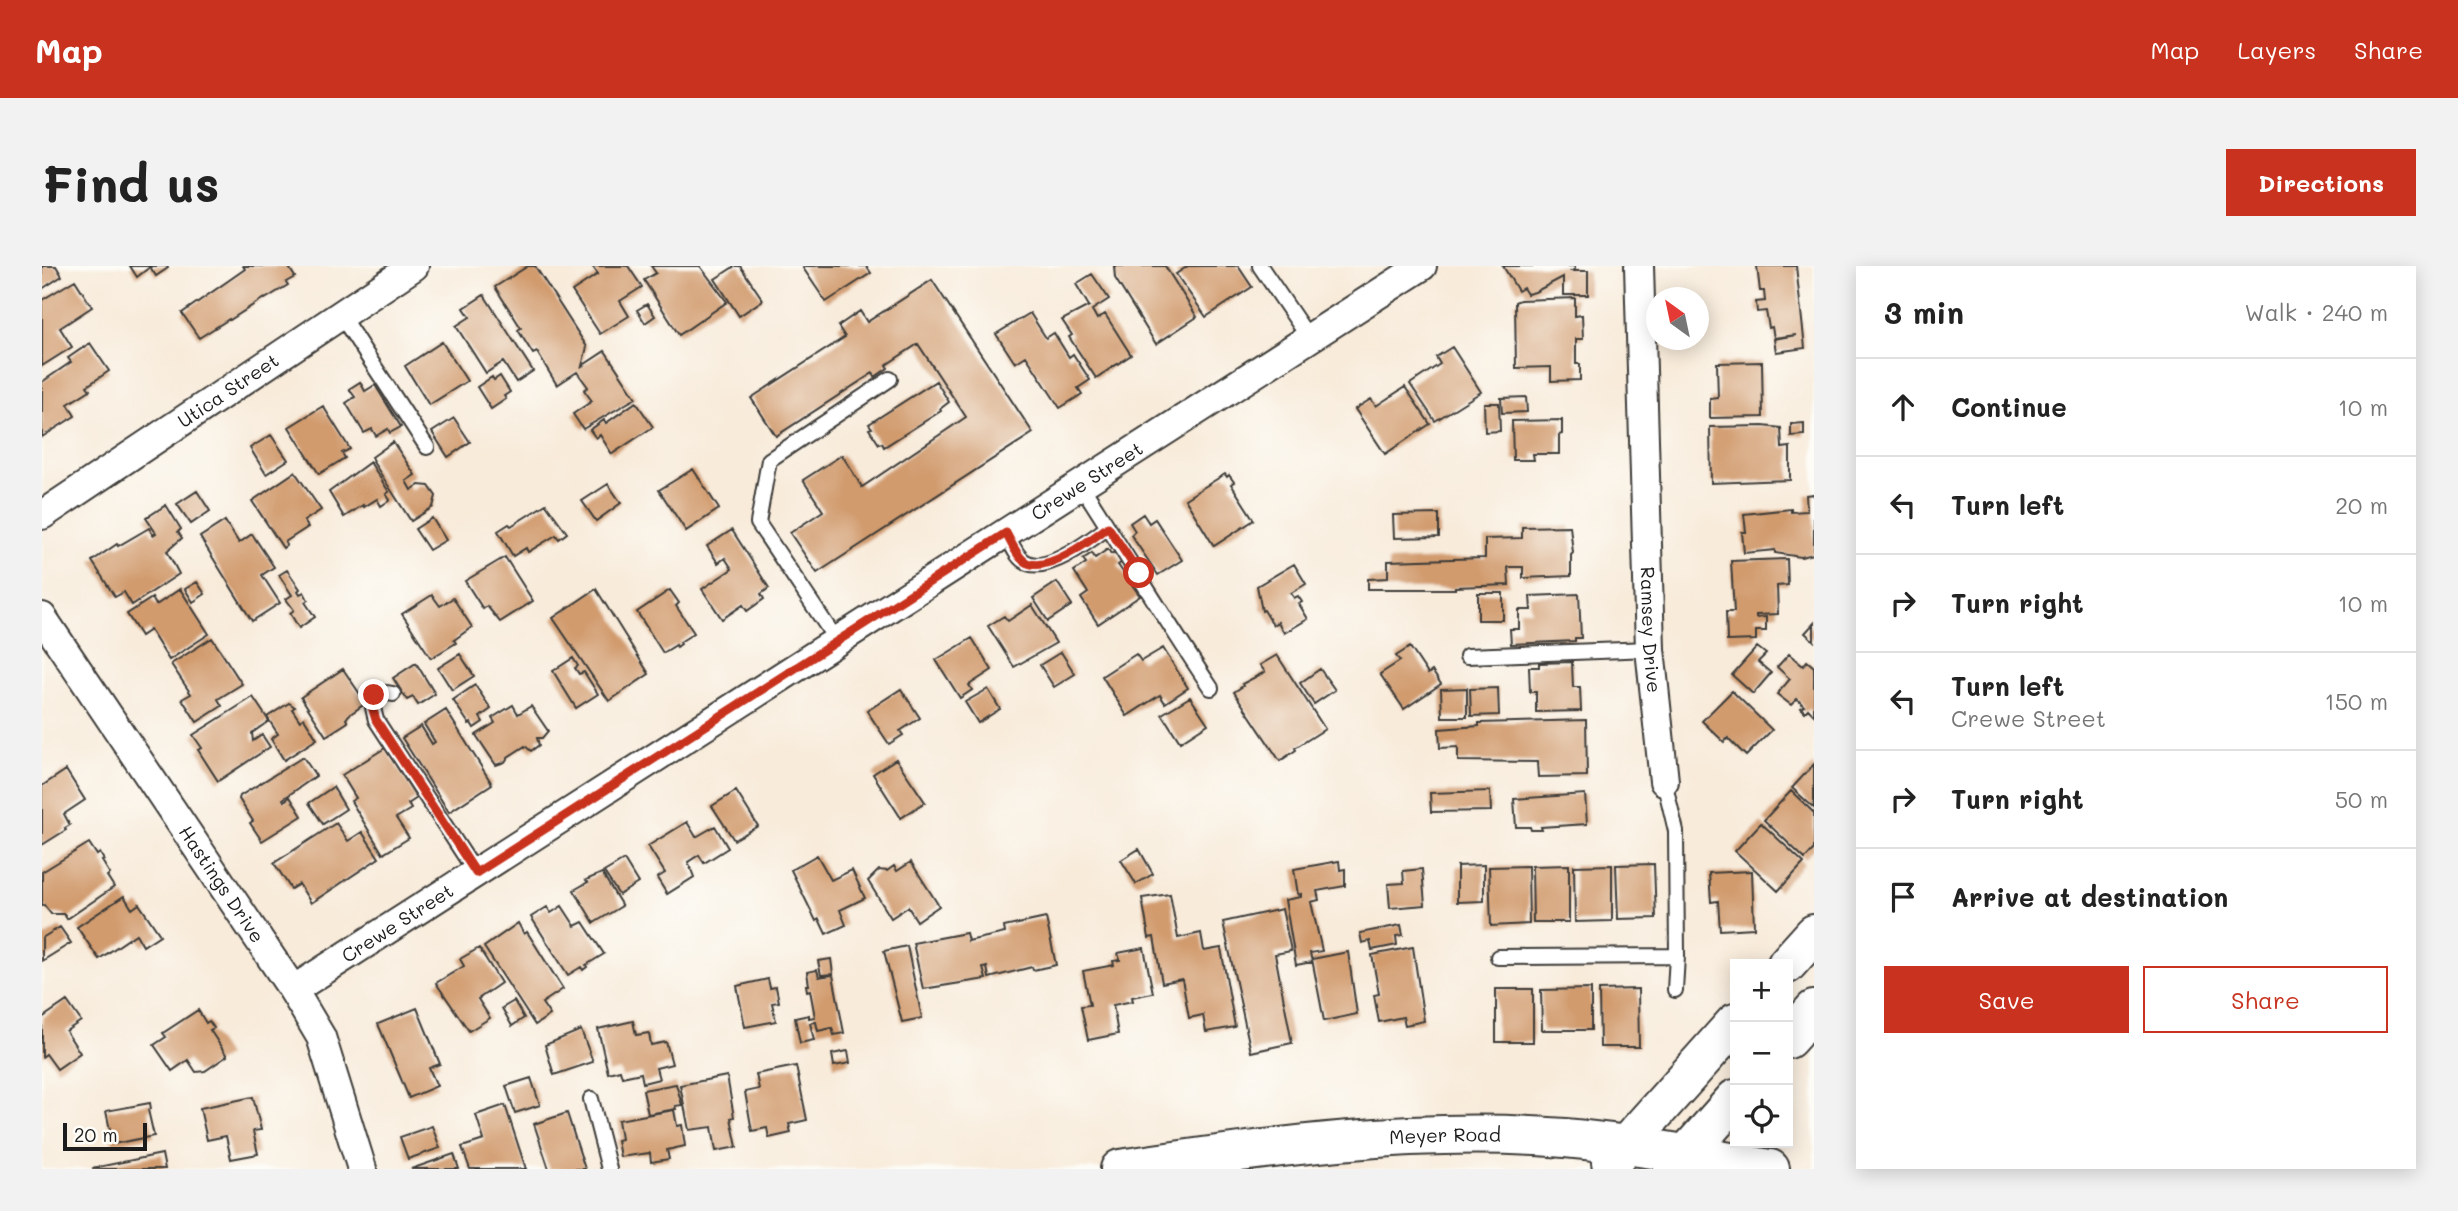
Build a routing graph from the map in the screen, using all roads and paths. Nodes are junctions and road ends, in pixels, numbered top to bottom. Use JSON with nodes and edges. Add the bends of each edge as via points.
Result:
{"nodes":[{"id":1,"x":414,"y":266,"type":"edge"},
{"id":2,"x":1260,"y":266,"type":"edge"},
{"id":3,"x":1422,"y":266,"type":"edge"},
{"id":4,"x":1639,"y":266,"type":"edge"},
{"id":5,"x":375,"y":276,"type":"edge"},
{"id":6,"x":340,"y":314,"type":"junction"},
{"id":7,"x":1309,"y":338,"type":"junction"},
{"id":8,"x":890,"y":379,"type":"dead end"},
{"id":9,"x":427,"y":447,"type":"dead end"},
{"id":10,"x":1081,"y":485,"type":"junction"},
{"id":11,"x":42,"y":515,"type":"edge"},
{"id":12,"x":1108,"y":527,"type":"junction"},
{"id":13,"x":1006,"y":533,"type":"junction"},
{"id":14,"x":42,"y":617,"type":"edge"},
{"id":15,"x":837,"y":641,"type":"junction"},
{"id":16,"x":1650,"y":649,"type":"junction"},
{"id":17,"x":1467,"y":656,"type":"dead end"},
{"id":18,"x":1211,"y":688,"type":"dead end"},
{"id":19,"x":393,"y":694,"type":"dead end"},
{"id":20,"x":1664,"y":781,"type":"joint"},
{"id":21,"x":476,"y":873,"type":"junction"},
{"id":22,"x":1814,"y":934,"type":"edge"},
{"id":23,"x":1677,"y":956,"type":"junction"},
{"id":24,"x":1498,"y":957,"type":"dead end"},
{"id":25,"x":1792,"y":959,"type":"edge"},
{"id":26,"x":293,"y":990,"type":"junction"},
{"id":27,"x":1675,"y":990,"type":"dead end"},
{"id":28,"x":1814,"y":1010,"type":"edge"},
{"id":29,"x":1730,"y":1029,"type":"edge"},
{"id":30,"x":1793,"y":1033,"type":"edge"},
{"id":31,"x":592,"y":1098,"type":"dead end"},
{"id":32,"x":1730,"y":1105,"type":"edge"},
{"id":33,"x":1615,"y":1158,"type":"edge"},
{"id":34,"x":1679,"y":1162,"type":"edge"},
{"id":35,"x":362,"y":1169,"type":"edge"},
{"id":36,"x":609,"y":1169,"type":"edge"},
{"id":37,"x":1120,"y":1169,"type":"edge"},
{"id":38,"x":1770,"y":1169,"type":"edge"}],
"edges":[{"from":1,"to":5,"type":"street","name":"Utica Street"},
{"from":2,"to":7,"type":"lane"},
{"from":3,"to":7,"type":"street","name":"Crewe Street"},
{"from":4,"to":16,"type":"street","name":"Ramsey Drive"},
{"from":5,"to":6,"type":"street","name":"Utica Street"},
{"from":6,"to":9,"type":"lane"},
{"from":6,"to":11,"type":"street","name":"Utica Street"},
{"from":7,"to":10,"type":"street","name":"Crewe Street"},
{"from":8,"to":15,"type":"lane","via":[[769,460],[758,523]]},
{"from":10,"to":12,"type":"lane"},
{"from":10,"to":13,"type":"street","name":"Crewe Street"},
{"from":12,"to":13,"type":"lane","via":[[1063,556],[1032,566],[1021,560]]},
{"from":12,"to":18,"type":"lane"},
{"from":13,"to":15,"type":"street","name":"Crewe Street"},
{"from":14,"to":26,"type":"street","name":"Hastings Drive"},
{"from":15,"to":21,"type":"street","name":"Crewe Street"},
{"from":16,"to":17,"type":"lane"},
{"from":16,"to":20,"type":"street","name":"Ramsey Drive"},
{"from":19,"to":21,"type":"lane","via":[[381,691],[374,695],[371,703],[376,720]]},
{"from":20,"to":23,"type":"lane","name":"Ramsey Drive","via":[[1676,831]]},
{"from":21,"to":26,"type":"street","name":"Crewe Street"},
{"from":22,"to":25,"type":"main road"},
{"from":23,"to":24,"type":"lane"},
{"from":23,"to":27,"type":"lane","name":"Ramsey Drive"},
{"from":26,"to":35,"type":"street","name":"Hastings Drive","via":[[321,1037]]},
{"from":28,"to":30,"type":"main road"},
{"from":29,"to":33,"type":"main road"},
{"from":31,"to":36,"type":"lane"},
{"from":32,"to":34,"type":"main road"},
{"from":33,"to":34,"type":"main road","name":"Meyer Road"},
{"from":33,"to":37,"type":"main road","name":"Meyer Road","via":[[1564,1138],[1418,1137],[1267,1147]]},
{"from":34,"to":38,"type":"main road","name":"Meyer Road"}]}
